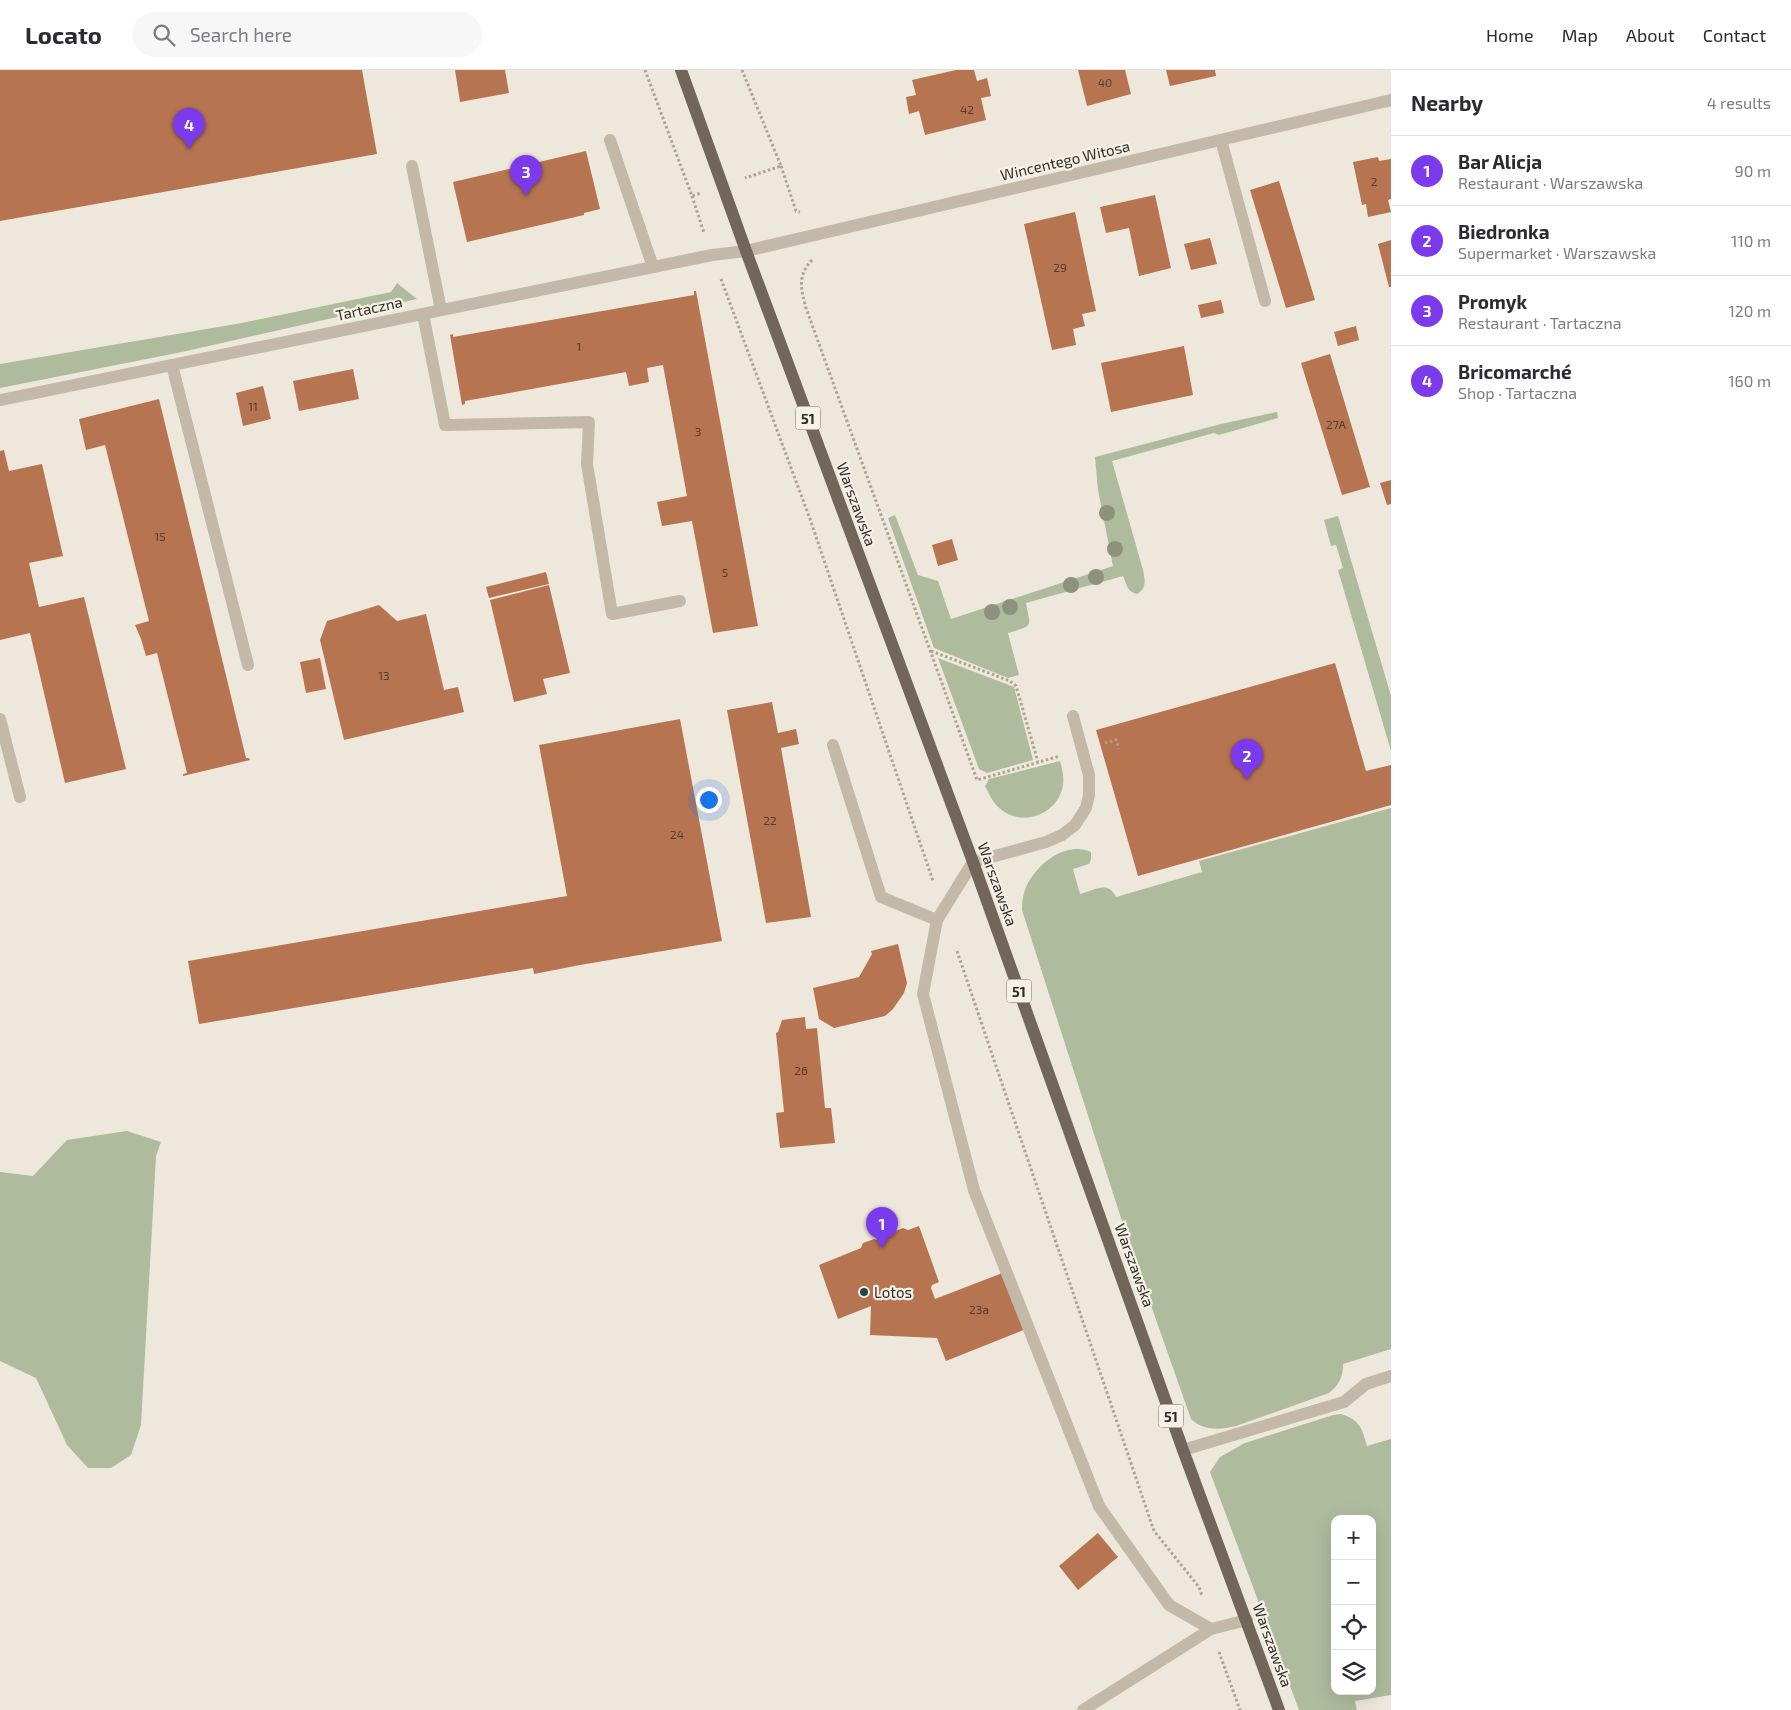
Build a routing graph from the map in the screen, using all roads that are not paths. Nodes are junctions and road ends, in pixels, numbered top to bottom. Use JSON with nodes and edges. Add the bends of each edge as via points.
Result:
{"nodes":[{"id":1,"x":681,"y":70,"type":"edge"},
{"id":2,"x":1391,"y":100,"type":"edge"},
{"id":3,"x":610,"y":140,"type":"dead end"},
{"id":4,"x":1221,"y":140,"type":"junction"},
{"id":5,"x":412,"y":166,"type":"dead end"},
{"id":6,"x":746,"y":251,"type":"junction"},
{"id":7,"x":653,"y":267,"type":"junction"},
{"id":8,"x":1266,"y":301,"type":"dead end"},
{"id":9,"x":441,"y":310,"type":"junction"},
{"id":10,"x":423,"y":314,"type":"junction"},
{"id":11,"x":172,"y":365,"type":"junction"},
{"id":12,"x":0,"y":400,"type":"edge"},
{"id":13,"x":680,"y":601,"type":"dead end"},
{"id":14,"x":248,"y":665,"type":"dead end"},
{"id":15,"x":1073,"y":716,"type":"dead end"},
{"id":16,"x":0,"y":719,"type":"edge"},
{"id":17,"x":833,"y":745,"type":"dead end"},
{"id":18,"x":20,"y":798,"type":"dead end"},
{"id":19,"x":973,"y":862,"type":"junction"},
{"id":20,"x":940,"y":915,"type":"junction"},
{"id":21,"x":1391,"y":1376,"type":"edge"},
{"id":22,"x":1184,"y":1450,"type":"junction"},
{"id":23,"x":1247,"y":1620,"type":"junction"},
{"id":24,"x":1211,"y":1629,"type":"junction"},
{"id":25,"x":1083,"y":1710,"type":"edge"},
{"id":26,"x":1279,"y":1710,"type":"edge"}],
"edges":[{"from":1,"to":6,"type":"main road","name":"Warszawska","number":"51"},
{"from":2,"to":4,"type":"street","name":"Wincentego Witosa"},
{"from":3,"to":7,"type":"street"},
{"from":4,"to":6,"type":"street","name":"Wincentego Witosa"},
{"from":4,"to":8,"type":"street"},
{"from":5,"to":9,"type":"street"},
{"from":6,"to":7,"type":"street","name":"Tartaczna"},
{"from":6,"to":19,"type":"main road","name":"Warszawska","number":"51"},
{"from":7,"to":9,"type":"street","name":"Tartaczna"},
{"from":9,"to":10,"type":"street","name":"Tartaczna"},
{"from":10,"to":11,"type":"street","name":"Tartaczna"},
{"from":10,"to":13,"type":"street","via":[[445,425],[589,422],[587,464],[612,614]]},
{"from":11,"to":12,"type":"street","name":"Tartaczna"},
{"from":11,"to":14,"type":"street"},
{"from":15,"to":19,"type":"street","via":[[1089,775],[1090,795],[1075,825],[1062,836],[1046,842]]},
{"from":16,"to":18,"type":"street"},
{"from":17,"to":20,"type":"street","via":[[881,897]]},
{"from":19,"to":20,"type":"street"},
{"from":19,"to":22,"type":"main road","name":"Warszawska","number":"51"},
{"from":20,"to":24,"type":"street","via":[[923,994],[974,1190],[1099,1506],[1168,1605]]},
{"from":21,"to":22,"type":"street","via":[[1366,1384],[1344,1402]]},
{"from":22,"to":23,"type":"main road","name":"Warszawska","number":"51"},
{"from":23,"to":24,"type":"street"},
{"from":23,"to":26,"type":"main road","name":"Warszawska","number":"51"},
{"from":24,"to":25,"type":"street"}]}
